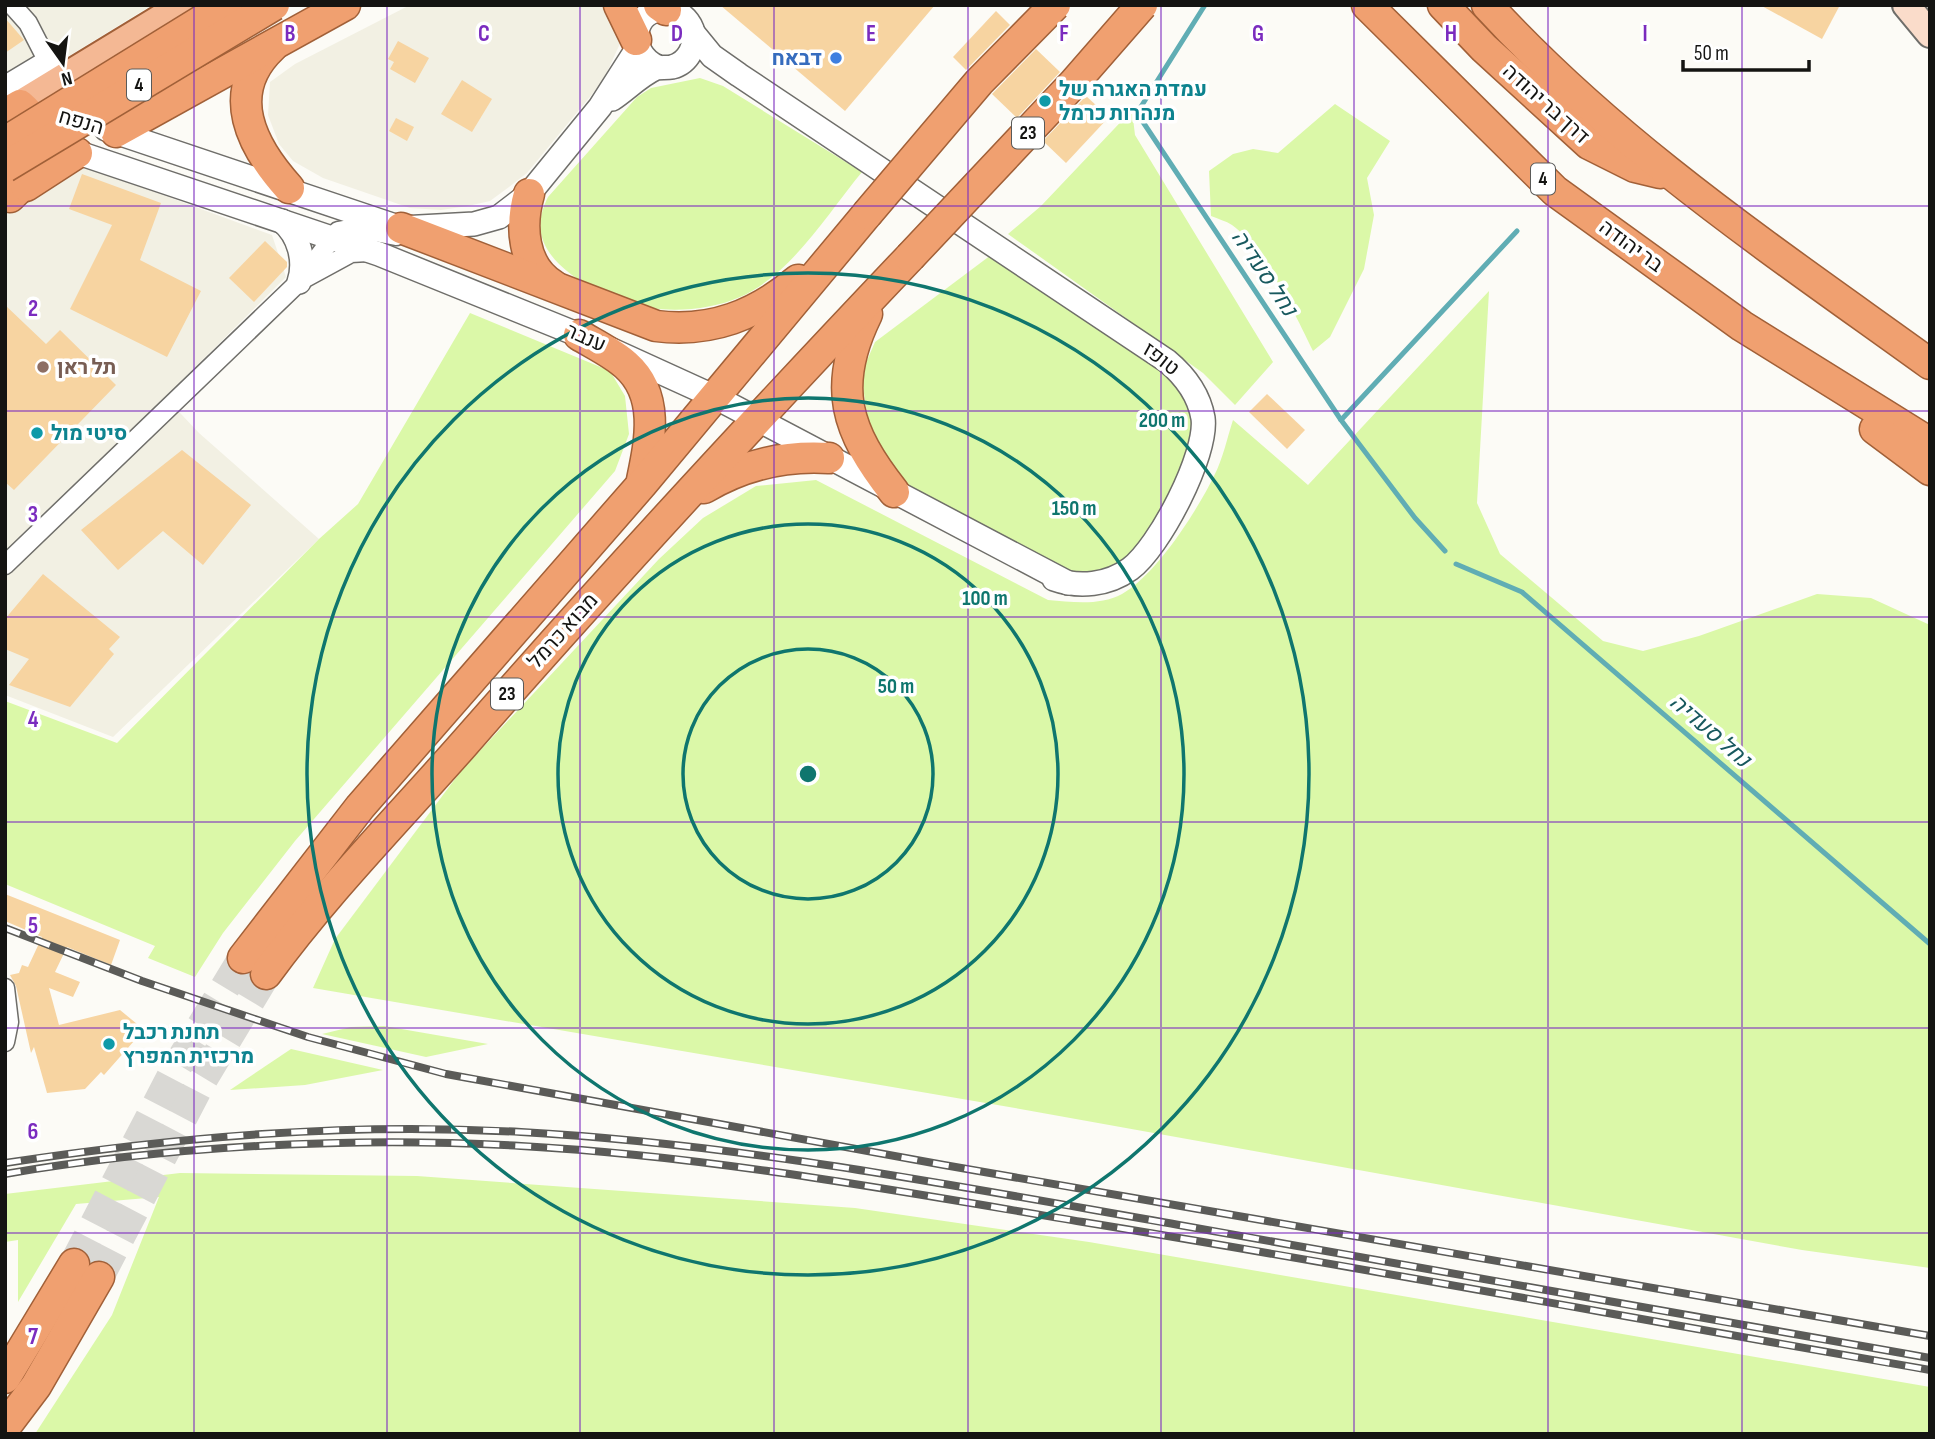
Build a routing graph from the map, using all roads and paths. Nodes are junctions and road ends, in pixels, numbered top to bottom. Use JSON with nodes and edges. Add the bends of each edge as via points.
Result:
{"nodes":[{"id":1,"x":12,"y":5,"type":"edge"},
{"id":2,"x":184,"y":5,"type":"edge"},
{"id":3,"x":226,"y":5,"type":"edge"},
{"id":4,"x":274,"y":5,"type":"edge"},
{"id":5,"x":345,"y":5,"type":"edge"},
{"id":6,"x":619,"y":5,"type":"edge"},
{"id":7,"x":1055,"y":5,"type":"edge"},
{"id":8,"x":1142,"y":5,"type":"edge"},
{"id":9,"x":1367,"y":5,"type":"edge"},
{"id":10,"x":1443,"y":5,"type":"edge"},
{"id":11,"x":1487,"y":5,"type":"edge"},
{"id":12,"x":1906,"y":5,"type":"edge"},
{"id":13,"x":662,"y":8,"type":"edge"},
{"id":14,"x":694,"y":34,"type":"junction"},
{"id":15,"x":1930,"y":34,"type":"edge"},
{"id":16,"x":122,"y":41,"type":"junction"},
{"id":17,"x":276,"y":43,"type":"junction"},
{"id":18,"x":637,"y":44,"type":"junction"},
{"id":19,"x":94,"y":59,"type":"junction"},
{"id":20,"x":48,"y":62,"type":"junction"},
{"id":21,"x":667,"y":66,"type":"junction"},
{"id":22,"x":739,"y":75,"type":"junction"},
{"id":23,"x":8,"y":107,"type":"edge"},
{"id":24,"x":600,"y":107,"type":"junction"},
{"id":25,"x":65,"y":117,"type":"junction"},
{"id":26,"x":116,"y":132,"type":"junction"},
{"id":27,"x":39,"y":140,"type":"junction"},
{"id":28,"x":5,"y":142,"type":"edge"},
{"id":29,"x":77,"y":153,"type":"junction"},
{"id":30,"x":5,"y":167,"type":"edge"},
{"id":31,"x":1668,"y":174,"type":"junction"},
{"id":32,"x":289,"y":188,"type":"junction"},
{"id":33,"x":529,"y":194,"type":"junction"},
{"id":34,"x":7,"y":198,"type":"edge"},
{"id":35,"x":282,"y":221,"type":"junction"},
{"id":36,"x":401,"y":228,"type":"junction"},
{"id":37,"x":332,"y":238,"type":"junction"},
{"id":38,"x":839,"y":247,"type":"junction"},
{"id":39,"x":466,"y":253,"type":"junction"},
{"id":40,"x":379,"y":254,"type":"junction"},
{"id":41,"x":299,"y":282,"type":"junction"},
{"id":42,"x":562,"y":291,"type":"junction"},
{"id":43,"x":878,"y":291,"type":"junction"},
{"id":44,"x":1742,"y":326,"type":"junction"},
{"id":45,"x":579,"y":335,"type":"junction"},
{"id":46,"x":1930,"y":364,"type":"edge"},
{"id":47,"x":715,"y":397,"type":"junction"},
{"id":48,"x":756,"y":421,"type":"junction"},
{"id":49,"x":1930,"y":443,"type":"edge"},
{"id":50,"x":829,"y":458,"type":"junction"},
{"id":51,"x":1930,"y":470,"type":"edge"},
{"id":52,"x":642,"y":484,"type":"junction"},
{"id":53,"x":894,"y":492,"type":"junction"},
{"id":54,"x":680,"y":503,"type":"junction"},
{"id":55,"x":5,"y":565,"type":"edge"},
{"id":56,"x":5,"y":988,"type":"edge"},
{"id":57,"x":5,"y":1042,"type":"edge"},
{"id":58,"x":5,"y":1378,"type":"edge"},
{"id":59,"x":5,"y":1427,"type":"edge"}],
"edges":[{"from":1,"to":20,"type":"street","via":[[28,23]]},
{"from":2,"to":16,"type":"main road"},
{"from":3,"to":28,"type":"highway","number":"4","bridge":true},
{"from":4,"to":30,"type":"highway","number":"4","bridge":true},
{"from":5,"to":17,"type":"highway"},
{"from":6,"to":18,"type":"highway"},
{"from":7,"to":38,"type":"highway","number":"23","bridge":true,"via":[[979,82]]},
{"from":8,"to":43,"type":"highway","number":"23","bridge":true},
{"from":9,"to":44,"type":"highway","name":"בר יהודה","number":"4","via":[[1555,191]]},
{"from":10,"to":31,"type":"highway","name":"דרך בר יהודה","via":[[1589,144],[1635,167]]},
{"from":11,"to":31,"type":"highway","via":[[1562,80]]},
{"from":12,"to":15,"type":"main road"},
{"from":13,"to":14,"type":"street","via":[[684,17]]},
{"from":13,"to":18,"type":"street","via":[[641,22]]},
{"from":14,"to":21,"type":"street","via":[[691,53]]},
{"from":14,"to":22,"type":"street","name":"טופז","via":[[712,56]]},
{"from":16,"to":19,"type":"main road"},
{"from":16,"to":20,"type":"main road"},
{"from":17,"to":26,"type":"highway"},
{"from":17,"to":32,"type":"highway","via":[[251,76],[247,118],[257,148]]},
{"from":18,"to":21,"type":"street","via":[[649,63]]},
{"from":18,"to":24,"type":"street"},
{"from":19,"to":23,"type":"main road"},
{"from":19,"to":25,"type":"main road","via":[[68,87],[63,99]]},
{"from":20,"to":23,"type":"street"},
{"from":21,"to":22,"type":"street","via":[[716,68]]},
{"from":21,"to":24,"type":"street"},
{"from":22,"to":53,"type":"street","name":"טופז","via":[[1167,360],[1194,391],[1203,420],[1196,466],[1156,538],[1138,562],[1100,583],[1068,583],[1027,567]]},
{"from":23,"to":25,"type":"street","name":"הנפח"},
{"from":23,"to":27,"type":"highway","via":[[32,119]]},
{"from":24,"to":33,"type":"street"},
{"from":25,"to":26,"type":"street","name":"הנפח"},
{"from":25,"to":29,"type":"main road"},
{"from":26,"to":29,"type":"street"},
{"from":26,"to":32,"type":"street"},
{"from":27,"to":29,"type":"street","name":"הנפח"},
{"from":27,"to":34,"type":"highway","via":[[36,167]]},
{"from":29,"to":34,"type":"highway"},
{"from":29,"to":35,"type":"street","name":"ענבר"},
{"from":31,"to":46,"type":"highway"},
{"from":32,"to":36,"type":"street"},
{"from":33,"to":36,"type":"street","via":[[487,222]]},
{"from":33,"to":42,"type":"highway","via":[[524,221],[529,256],[548,282]]},
{"from":35,"to":37,"type":"street","name":"ענבר"},
{"from":35,"to":41,"type":"street","via":[[292,230],[301,258]]},
{"from":36,"to":39,"type":"highway"},
{"from":37,"to":39,"type":"street","via":[[344,229],[366,229]]},
{"from":37,"to":40,"type":"street","name":"ענבר"},
{"from":37,"to":41,"type":"street"},
{"from":38,"to":42,"type":"highway","via":[[773,301],[745,315],[701,327],[656,326]]},
{"from":38,"to":47,"type":"highway","number":"23"},
{"from":39,"to":42,"type":"highway"},
{"from":40,"to":41,"type":"street","via":[[351,253]]},
{"from":40,"to":45,"type":"street","name":"ענבר"},
{"from":41,"to":55,"type":"street"},
{"from":43,"to":48,"type":"highway","number":"23"},
{"from":43,"to":53,"type":"highway","via":[[851,355],[846,405],[863,449]]},
{"from":44,"to":49,"type":"highway","name":"בר יהודה","number":"4"},
{"from":44,"to":51,"type":"highway"},
{"from":45,"to":47,"type":"street","name":"ענבר"},
{"from":45,"to":52,"type":"highway","via":[[626,365],[645,393],[650,428]]},
{"from":47,"to":48,"type":"street","name":"ענבר"},
{"from":47,"to":52,"type":"highway","name":"מבוא כרמל","number":"23"},
{"from":48,"to":50,"type":"street","name":"ענבר"},
{"from":48,"to":54,"type":"highway","name":"מבוא כרמל","number":"23"},
{"from":50,"to":53,"type":"street","name":"ענבר"},
{"from":50,"to":54,"type":"highway","via":[[793,458],[749,466]]},
{"from":52,"to":54,"type":"highway","name":"מבוא כרמל","number":"23","via":[[360,807],[255,966],[294,938]]},
{"from":56,"to":57,"type":"street","via":[[9,1023]]},
{"from":58,"to":59,"type":"highway","via":[[86,1270],[41,1377]]}]}
